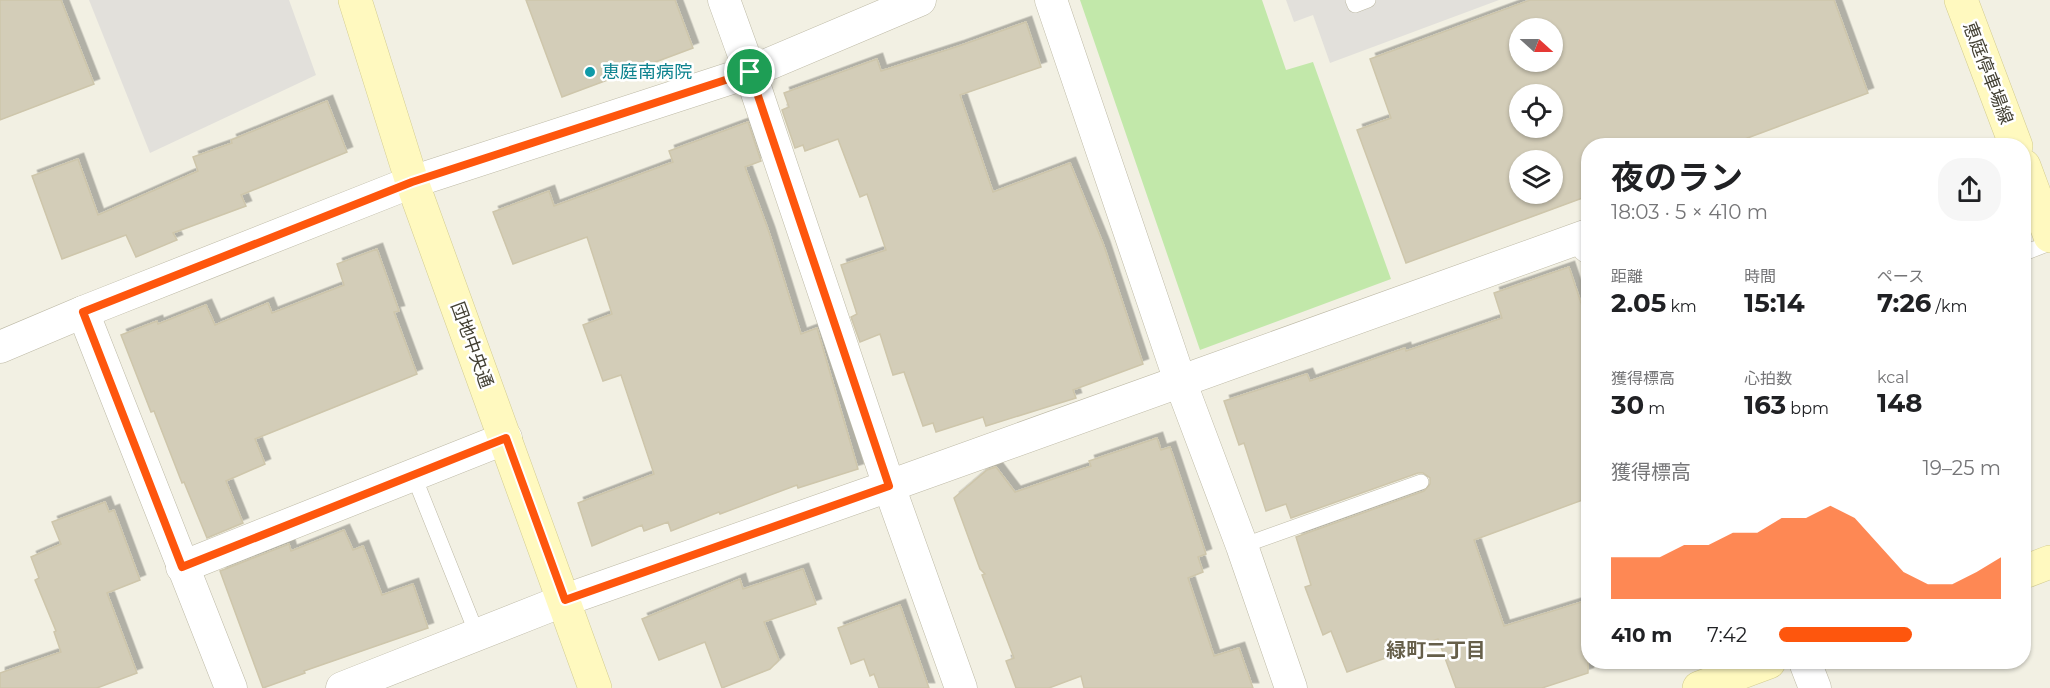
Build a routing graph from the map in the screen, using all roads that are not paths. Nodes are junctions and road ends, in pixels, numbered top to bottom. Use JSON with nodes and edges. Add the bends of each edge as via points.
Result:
{"nodes":[{"id":1,"x":355,"y":0,"type":"edge"},
{"id":2,"x":724,"y":0,"type":"edge"},
{"id":3,"x":920,"y":0,"type":"edge"},
{"id":4,"x":1051,"y":0,"type":"edge"},
{"id":5,"x":1353,"y":0,"type":"edge"},
{"id":6,"x":1368,"y":0,"type":"edge"},
{"id":7,"x":1960,"y":0,"type":"edge"},
{"id":8,"x":750,"y":72,"type":"junction"},
{"id":9,"x":2013,"y":138,"type":"edge"},
{"id":10,"x":412,"y":182,"type":"junction"},
{"id":11,"x":2031,"y":185,"type":"edge"},
{"id":12,"x":2050,"y":236,"type":"edge"},
{"id":13,"x":1581,"y":237,"type":"edge"},
{"id":14,"x":2050,"y":243,"type":"edge"},
{"id":15,"x":2031,"y":250,"type":"edge"},
{"id":16,"x":83,"y":312,"type":"junction"},
{"id":17,"x":0,"y":347,"type":"edge"},
{"id":18,"x":1180,"y":381,"type":"junction"},
{"id":19,"x":506,"y":438,"type":"junction"},
{"id":20,"x":413,"y":474,"type":"junction"},
{"id":21,"x":1421,"y":482,"type":"dead end"},
{"id":22,"x":889,"y":486,"type":"junction"},
{"id":23,"x":1242,"y":546,"type":"junction"},
{"id":24,"x":2050,"y":562,"type":"edge"},
{"id":25,"x":182,"y":567,"type":"junction"},
{"id":26,"x":2031,"y":569,"type":"edge"},
{"id":27,"x":565,"y":600,"type":"junction"},
{"id":28,"x":477,"y":634,"type":"junction"},
{"id":29,"x":1734,"y":669,"type":"edge"},
{"id":30,"x":1808,"y":669,"type":"edge"},
{"id":31,"x":231,"y":688,"type":"edge"},
{"id":32,"x":342,"y":688,"type":"edge"},
{"id":33,"x":595,"y":688,"type":"edge"},
{"id":34,"x":961,"y":688,"type":"edge"},
{"id":35,"x":1291,"y":688,"type":"edge"},
{"id":36,"x":1699,"y":688,"type":"edge"},
{"id":37,"x":1815,"y":688,"type":"edge"}],
"edges":[{"from":1,"to":10,"type":"street","name":"団地中央通"},
{"from":2,"to":8,"type":"street"},
{"from":3,"to":8,"type":"street"},
{"from":4,"to":18,"type":"street"},
{"from":5,"to":6,"type":"lane","via":[[1355,5]]},
{"from":7,"to":9,"type":"street","name":"恵庭停車場線"},
{"from":8,"to":10,"type":"street"},
{"from":8,"to":22,"type":"street"},
{"from":10,"to":16,"type":"street"},
{"from":10,"to":19,"type":"street","name":"団地中央通"},
{"from":11,"to":12,"type":"street"},
{"from":13,"to":18,"type":"street"},
{"from":14,"to":15,"type":"lane"},
{"from":16,"to":17,"type":"street"},
{"from":16,"to":25,"type":"street"},
{"from":18,"to":22,"type":"street"},
{"from":18,"to":23,"type":"street"},
{"from":19,"to":20,"type":"street"},
{"from":19,"to":27,"type":"street","name":"団地中央通"},
{"from":20,"to":25,"type":"street"},
{"from":20,"to":28,"type":"lane"},
{"from":21,"to":23,"type":"lane"},
{"from":22,"to":27,"type":"street"},
{"from":22,"to":34,"type":"street"},
{"from":23,"to":35,"type":"street"},
{"from":24,"to":26,"type":"street"},
{"from":25,"to":31,"type":"street"},
{"from":27,"to":28,"type":"street"},
{"from":27,"to":33,"type":"street","name":"団地中央通"},
{"from":28,"to":32,"type":"street"},
{"from":29,"to":36,"type":"street"},
{"from":30,"to":37,"type":"street"}]}
